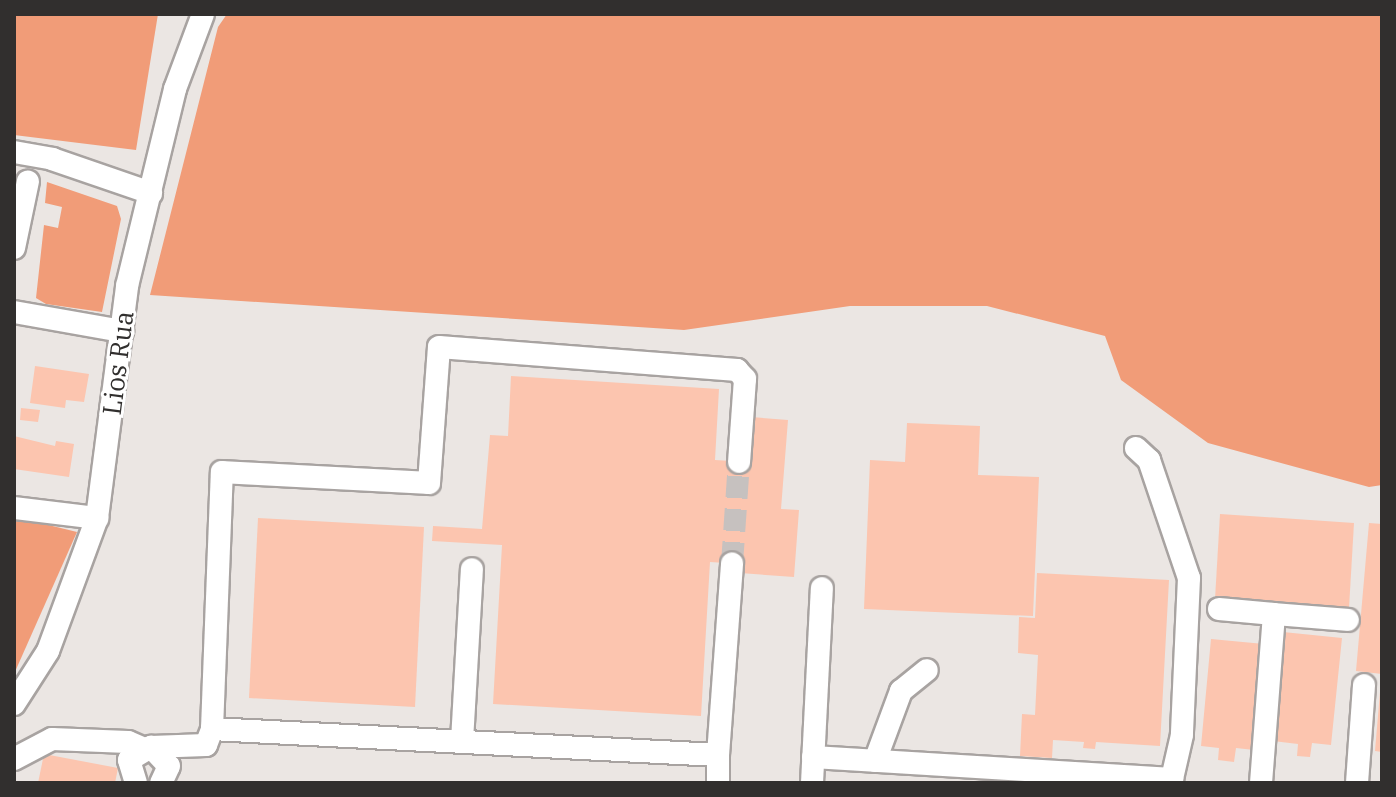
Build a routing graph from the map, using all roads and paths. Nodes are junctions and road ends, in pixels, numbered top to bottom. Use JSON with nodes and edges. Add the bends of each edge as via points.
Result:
{"nodes":[{"id":1,"x":203,"y":14,"type":"edge"},
{"id":2,"x":14,"y":152,"type":"edge"},
{"id":3,"x":28,"y":181,"type":"dead end"},
{"id":4,"x":151,"y":193,"type":"junction"},
{"id":5,"x":14,"y":248,"type":"edge"},
{"id":6,"x":14,"y":312,"type":"edge"},
{"id":7,"x":122,"y":331,"type":"junction"},
{"id":8,"x":1136,"y":448,"type":"dead end"},
{"id":9,"x":739,"y":462,"type":"tunnel mouth"},
{"id":10,"x":14,"y":508,"type":"edge"},
{"id":11,"x":97,"y":518,"type":"junction"},
{"id":12,"x":732,"y":564,"type":"tunnel mouth"},
{"id":13,"x":472,"y":569,"type":"dead end"},
{"id":14,"x":822,"y":588,"type":"dead end"},
{"id":15,"x":1219,"y":609,"type":"dead end"},
{"id":16,"x":1274,"y":614,"type":"junction"},
{"id":17,"x":1348,"y":620,"type":"dead end"},
{"id":18,"x":927,"y":670,"type":"dead end"},
{"id":19,"x":1364,"y":685,"type":"dead end"},
{"id":20,"x":14,"y":704,"type":"edge"},
{"id":21,"x":212,"y":729,"type":"junction"},
{"id":22,"x":462,"y":741,"type":"junction"},
{"id":23,"x":146,"y":748,"type":"junction"},
{"id":24,"x":718,"y":755,"type":"junction"},
{"id":25,"x":813,"y":757,"type":"junction"},
{"id":26,"x":14,"y":759,"type":"edge"},
{"id":27,"x":875,"y":761,"type":"junction"},
{"id":28,"x":1171,"y":781,"type":"edge"},
{"id":29,"x":134,"y":782,"type":"edge"},
{"id":30,"x":161,"y":783,"type":"edge"},
{"id":31,"x":718,"y":783,"type":"edge"},
{"id":32,"x":812,"y":783,"type":"edge"},
{"id":33,"x":1261,"y":783,"type":"edge"},
{"id":34,"x":1357,"y":783,"type":"edge"}],
"edges":[{"from":1,"to":4,"type":"street","name":"Lios Rua","via":[[175,89]]},
{"from":2,"to":4,"type":"street","via":[[52,159]]},
{"from":3,"to":5,"type":"street"},
{"from":4,"to":7,"type":"street","name":"Lios Rua"},
{"from":6,"to":7,"type":"street"},
{"from":7,"to":11,"type":"street","name":"Lios Rua"},
{"from":8,"to":28,"type":"street","via":[[1149,460],[1189,578],[1182,735]]},
{"from":9,"to":21,"type":"street","via":[[745,379],[737,370],[439,347],[429,483],[222,472]]},
{"from":10,"to":11,"type":"street"},
{"from":11,"to":20,"type":"street","name":"Lios Rua","via":[[48,651]]},
{"from":12,"to":24,"type":"street"},
{"from":13,"to":22,"type":"street"},
{"from":14,"to":25,"type":"street"},
{"from":15,"to":16,"type":"street"},
{"from":16,"to":17,"type":"street"},
{"from":16,"to":33,"type":"street"},
{"from":18,"to":27,"type":"street","via":[[901,691]]},
{"from":19,"to":34,"type":"street"},
{"from":21,"to":22,"type":"street"},
{"from":21,"to":23,"type":"street","via":[[206,745]]},
{"from":22,"to":24,"type":"street"},
{"from":23,"to":26,"type":"street","via":[[128,742],[52,739]]},
{"from":23,"to":29,"type":"street","via":[[129,760]]},
{"from":23,"to":30,"type":"street","via":[[169,766]]},
{"from":24,"to":31,"type":"street"},
{"from":25,"to":27,"type":"street"},
{"from":25,"to":32,"type":"street"},
{"from":27,"to":28,"type":"street"}]}
